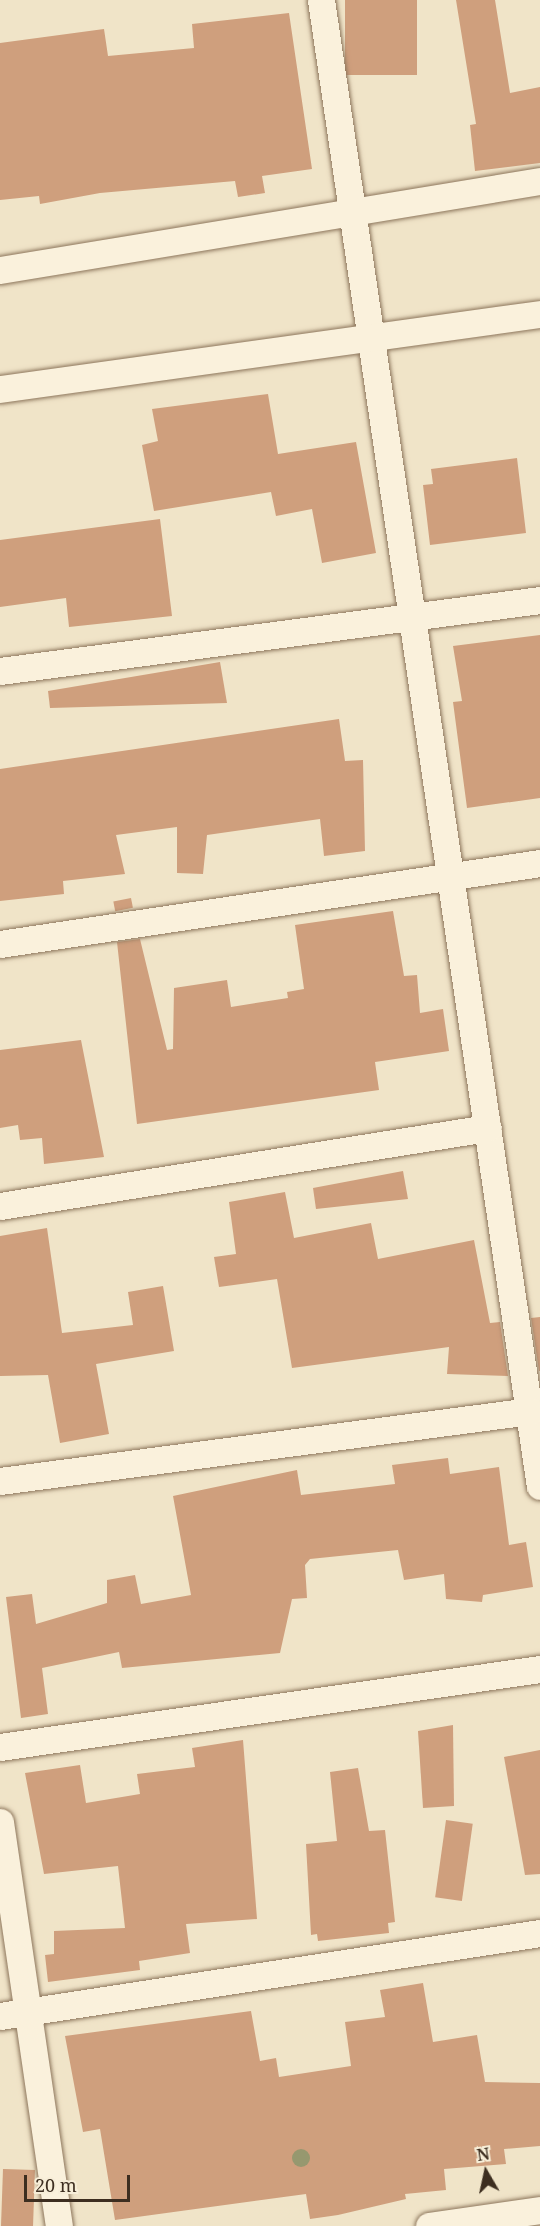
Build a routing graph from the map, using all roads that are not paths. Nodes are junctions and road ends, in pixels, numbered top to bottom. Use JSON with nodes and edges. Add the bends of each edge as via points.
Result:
{"nodes":[{"id":1,"x":321,"y":0,"type":"edge"},
{"id":2,"x":540,"y":181,"type":"edge"},
{"id":3,"x":355,"y":212,"type":"junction"},
{"id":4,"x":0,"y":270,"type":"edge"},
{"id":5,"x":540,"y":314,"type":"edge"},
{"id":6,"x":372,"y":341,"type":"junction"},
{"id":7,"x":0,"y":388,"type":"edge"},
{"id":8,"x":540,"y":600,"type":"edge"},
{"id":9,"x":411,"y":617,"type":"junction"},
{"id":10,"x":0,"y":671,"type":"edge"},
{"id":11,"x":540,"y":863,"type":"edge"},
{"id":12,"x":450,"y":877,"type":"junction"},
{"id":13,"x":0,"y":944,"type":"edge"},
{"id":14,"x":488,"y":1128,"type":"junction"},
{"id":15,"x":0,"y":1206,"type":"edge"},
{"id":16,"x":530,"y":1411,"type":"junction"},
{"id":17,"x":0,"y":1481,"type":"edge"},
{"id":18,"x":540,"y":1486,"type":"edge"},
{"id":19,"x":540,"y":1670,"type":"edge"},
{"id":20,"x":0,"y":1747,"type":"edge"},
{"id":21,"x":0,"y":1822,"type":"edge"},
{"id":22,"x":540,"y":1933,"type":"edge"},
{"id":23,"x":28,"y":2012,"type":"junction"},
{"id":24,"x":0,"y":2016,"type":"edge"},
{"id":25,"x":540,"y":2210,"type":"edge"},
{"id":26,"x":59,"y":2226,"type":"edge"},
{"id":27,"x":429,"y":2226,"type":"edge"}],
"edges":[{"from":1,"to":3,"type":"street"},
{"from":2,"to":3,"type":"street"},
{"from":3,"to":4,"type":"street"},
{"from":3,"to":6,"type":"street"},
{"from":5,"to":6,"type":"street"},
{"from":6,"to":7,"type":"street"},
{"from":6,"to":9,"type":"street"},
{"from":8,"to":9,"type":"street"},
{"from":9,"to":10,"type":"street"},
{"from":9,"to":12,"type":"street"},
{"from":11,"to":12,"type":"street"},
{"from":12,"to":13,"type":"street"},
{"from":12,"to":14,"type":"street"},
{"from":14,"to":15,"type":"street"},
{"from":14,"to":16,"type":"street"},
{"from":16,"to":17,"type":"street"},
{"from":16,"to":18,"type":"street"},
{"from":19,"to":20,"type":"street"},
{"from":21,"to":23,"type":"street"},
{"from":22,"to":23,"type":"street"},
{"from":23,"to":24,"type":"street"},
{"from":23,"to":26,"type":"street"},
{"from":25,"to":27,"type":"street"}]}
